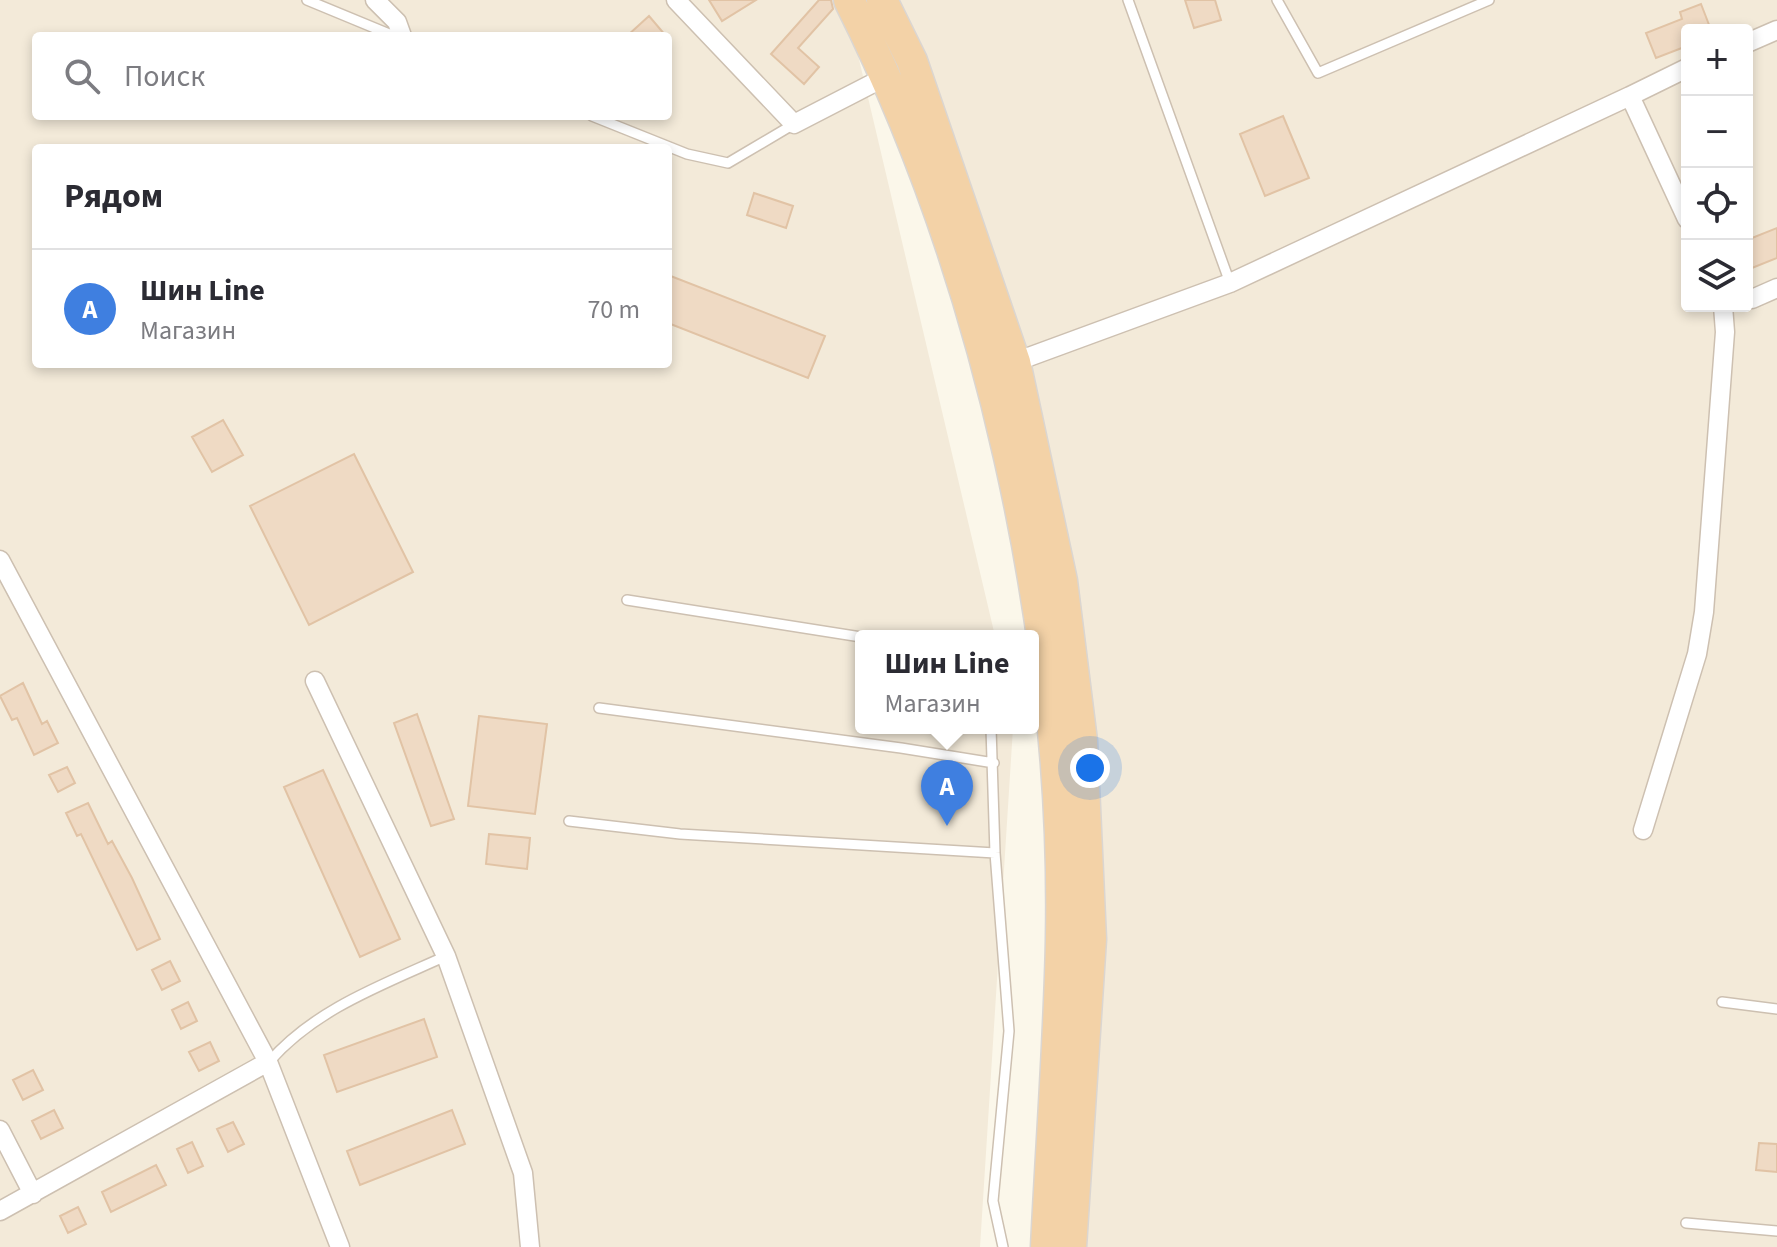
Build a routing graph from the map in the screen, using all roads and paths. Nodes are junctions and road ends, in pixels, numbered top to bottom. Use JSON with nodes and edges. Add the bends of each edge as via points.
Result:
{"nodes":[{"id":1,"x":307,"y":0,"type":"edge"},
{"id":2,"x":375,"y":0,"type":"edge"},
{"id":3,"x":676,"y":0,"type":"edge"},
{"id":4,"x":849,"y":0,"type":"edge"},
{"id":5,"x":882,"y":0,"type":"edge"},
{"id":6,"x":1128,"y":0,"type":"edge"},
{"id":7,"x":1277,"y":0,"type":"edge"},
{"id":8,"x":1489,"y":0,"type":"edge"},
{"id":9,"x":1777,"y":30,"type":"edge"},
{"id":10,"x":384,"y":32,"type":"edge"},
{"id":11,"x":401,"y":32,"type":"edge"},
{"id":12,"x":1753,"y":40,"type":"edge"},
{"id":13,"x":1681,"y":71,"type":"edge"},
{"id":14,"x":887,"y":76,"type":"junction"},
{"id":15,"x":1630,"y":96,"type":"junction"},
{"id":16,"x":602,"y":120,"type":"edge"},
{"id":17,"x":794,"y":124,"type":"junction"},
{"id":18,"x":662,"y":144,"type":"edge"},
{"id":19,"x":672,"y":148,"type":"edge"},
{"id":20,"x":1681,"y":206,"type":"edge"},
{"id":21,"x":1230,"y":283,"type":"junction"},
{"id":22,"x":1777,"y":288,"type":"edge"},
{"id":23,"x":1753,"y":299,"type":"edge"},
{"id":24,"x":1723,"y":312,"type":"edge"},
{"id":25,"x":1015,"y":362,"type":"junction"},
{"id":26,"x":0,"y":560,"type":"edge"},
{"id":27,"x":627,"y":600,"type":"dead end"},
{"id":28,"x":1038,"y":630,"type":"edge"},
{"id":29,"x":1039,"y":634,"type":"edge"},
{"id":30,"x":855,"y":636,"type":"edge"},
{"id":31,"x":315,"y":681,"type":"dead end"},
{"id":32,"x":599,"y":708,"type":"dead end"},
{"id":33,"x":992,"y":734,"type":"edge"},
{"id":34,"x":994,"y":763,"type":"junction"},
{"id":35,"x":569,"y":821,"type":"dead end"},
{"id":36,"x":1643,"y":830,"type":"dead end"},
{"id":37,"x":995,"y":853,"type":"junction"},
{"id":38,"x":446,"y":956,"type":"junction"},
{"id":39,"x":1722,"y":1002,"type":"dead end"},
{"id":40,"x":1777,"y":1009,"type":"edge"},
{"id":41,"x":268,"y":1062,"type":"junction"},
{"id":42,"x":0,"y":1130,"type":"edge"},
{"id":43,"x":33,"y":1194,"type":"junction"},
{"id":44,"x":0,"y":1211,"type":"edge"},
{"id":45,"x":1686,"y":1223,"type":"dead end"},
{"id":46,"x":1777,"y":1231,"type":"edge"},
{"id":47,"x":340,"y":1247,"type":"edge"},
{"id":48,"x":530,"y":1247,"type":"edge"},
{"id":49,"x":1003,"y":1247,"type":"edge"},
{"id":50,"x":1046,"y":1247,"type":"edge"},
{"id":51,"x":1071,"y":1247,"type":"edge"}],
"edges":[{"from":1,"to":10,"type":"lane"},
{"from":2,"to":11,"type":"street"},
{"from":3,"to":17,"type":"street"},
{"from":4,"to":14,"type":"highway"},
{"from":5,"to":25,"type":"highway","via":[[912,61]]},
{"from":6,"to":21,"type":"lane"},
{"from":7,"to":8,"type":"lane","via":[[1318,73]]},
{"from":9,"to":12,"type":"street"},
{"from":13,"to":15,"type":"street"},
{"from":14,"to":17,"type":"street"},
{"from":14,"to":28,"type":"highway","via":[[937,206],[995,393]]},
{"from":15,"to":20,"type":"street"},
{"from":15,"to":21,"type":"street"},
{"from":16,"to":18,"type":"lane"},
{"from":17,"to":19,"type":"lane","via":[[728,163]]},
{"from":21,"to":25,"type":"street"},
{"from":22,"to":23,"type":"street"},
{"from":24,"to":36,"type":"street","via":[[1704,612],[1697,654]]},
{"from":25,"to":51,"type":"highway","via":[[1062,581],[1088,828],[1091,939]]},
{"from":26,"to":41,"type":"street"},
{"from":27,"to":30,"type":"lane"},
{"from":29,"to":50,"type":"highway","via":[[1059,830],[1061,938]]},
{"from":31,"to":38,"type":"street"},
{"from":32,"to":34,"type":"lane"},
{"from":33,"to":34,"type":"lane"},
{"from":34,"to":37,"type":"lane"},
{"from":35,"to":37,"type":"lane","via":[[680,834]]},
{"from":37,"to":49,"type":"lane","via":[[1009,1031],[993,1201]]},
{"from":38,"to":41,"type":"lane","via":[[344,1002],[291,1036]]},
{"from":38,"to":48,"type":"street","via":[[523,1173]]},
{"from":39,"to":40,"type":"lane"},
{"from":41,"to":43,"type":"street"},
{"from":41,"to":47,"type":"street"},
{"from":42,"to":43,"type":"street"},
{"from":43,"to":44,"type":"street"},
{"from":45,"to":46,"type":"lane"}]}
